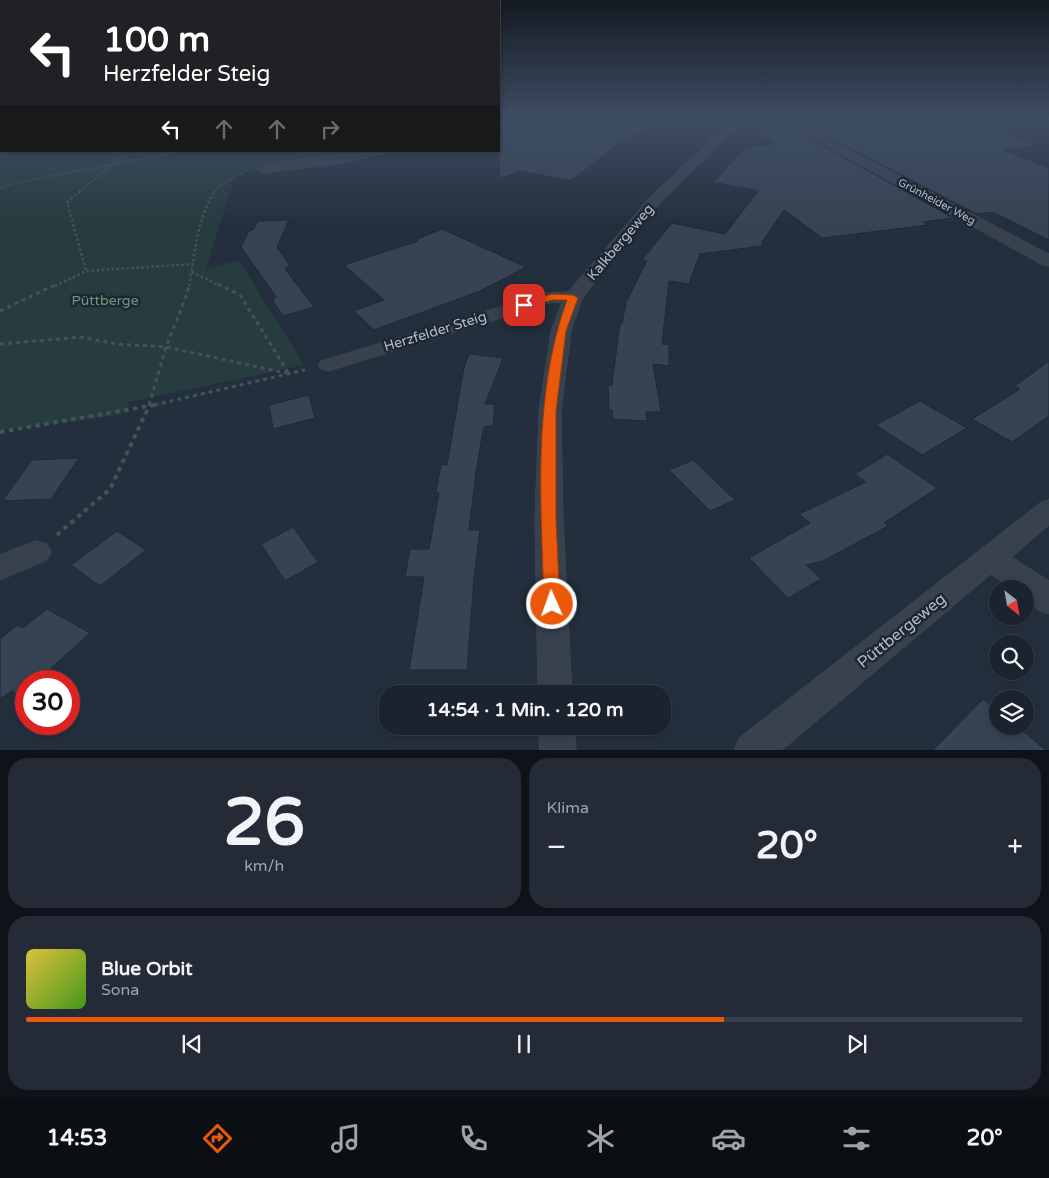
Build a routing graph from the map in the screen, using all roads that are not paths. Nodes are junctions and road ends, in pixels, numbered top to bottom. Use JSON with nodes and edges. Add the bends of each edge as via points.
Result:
{"nodes":[{"id":1,"x":365,"y":154,"type":"edge"},
{"id":2,"x":703,"y":154,"type":"edge"},
{"id":3,"x":850,"y":154,"type":"edge"},
{"id":4,"x":263,"y":170,"type":"road end"},
{"id":5,"x":1049,"y":261,"type":"edge"},
{"id":6,"x":573,"y":298,"type":"junction"},
{"id":7,"x":328,"y":364,"type":"road end"},
{"id":8,"x":1049,"y":510,"type":"edge"},
{"id":9,"x":37,"y":552,"type":"road end"},
{"id":10,"x":991,"y":558,"type":"junction"},
{"id":11,"x":0,"y":568,"type":"edge"},
{"id":12,"x":1049,"y":601,"type":"edge"},
{"id":13,"x":556,"y":685,"type":"edge"},
{"id":14,"x":557,"y":735,"type":"edge"},
{"id":15,"x":558,"y":750,"type":"edge"},
{"id":16,"x":752,"y":750,"type":"edge"}],
"edges":[{"from":1,"to":4,"type":"street"},
{"from":2,"to":6,"type":"street","name":"Kalkbergeweg","via":[[632,224]]},
{"from":3,"to":5,"type":"street","name":"Grünheider Weg"},
{"from":6,"to":7,"type":"street","name":"Herzfelder Steig","via":[[552,297]]},
{"from":6,"to":13,"type":"street","name":"Kalkbergeweg","via":[[561,331],[550,411],[548,518]]},
{"from":8,"to":10,"type":"street","name":"Püttbergeweg"},
{"from":9,"to":11,"type":"street"},
{"from":10,"to":12,"type":"street"},
{"from":10,"to":16,"type":"street","name":"Püttbergeweg"},
{"from":14,"to":15,"type":"street"}]}
